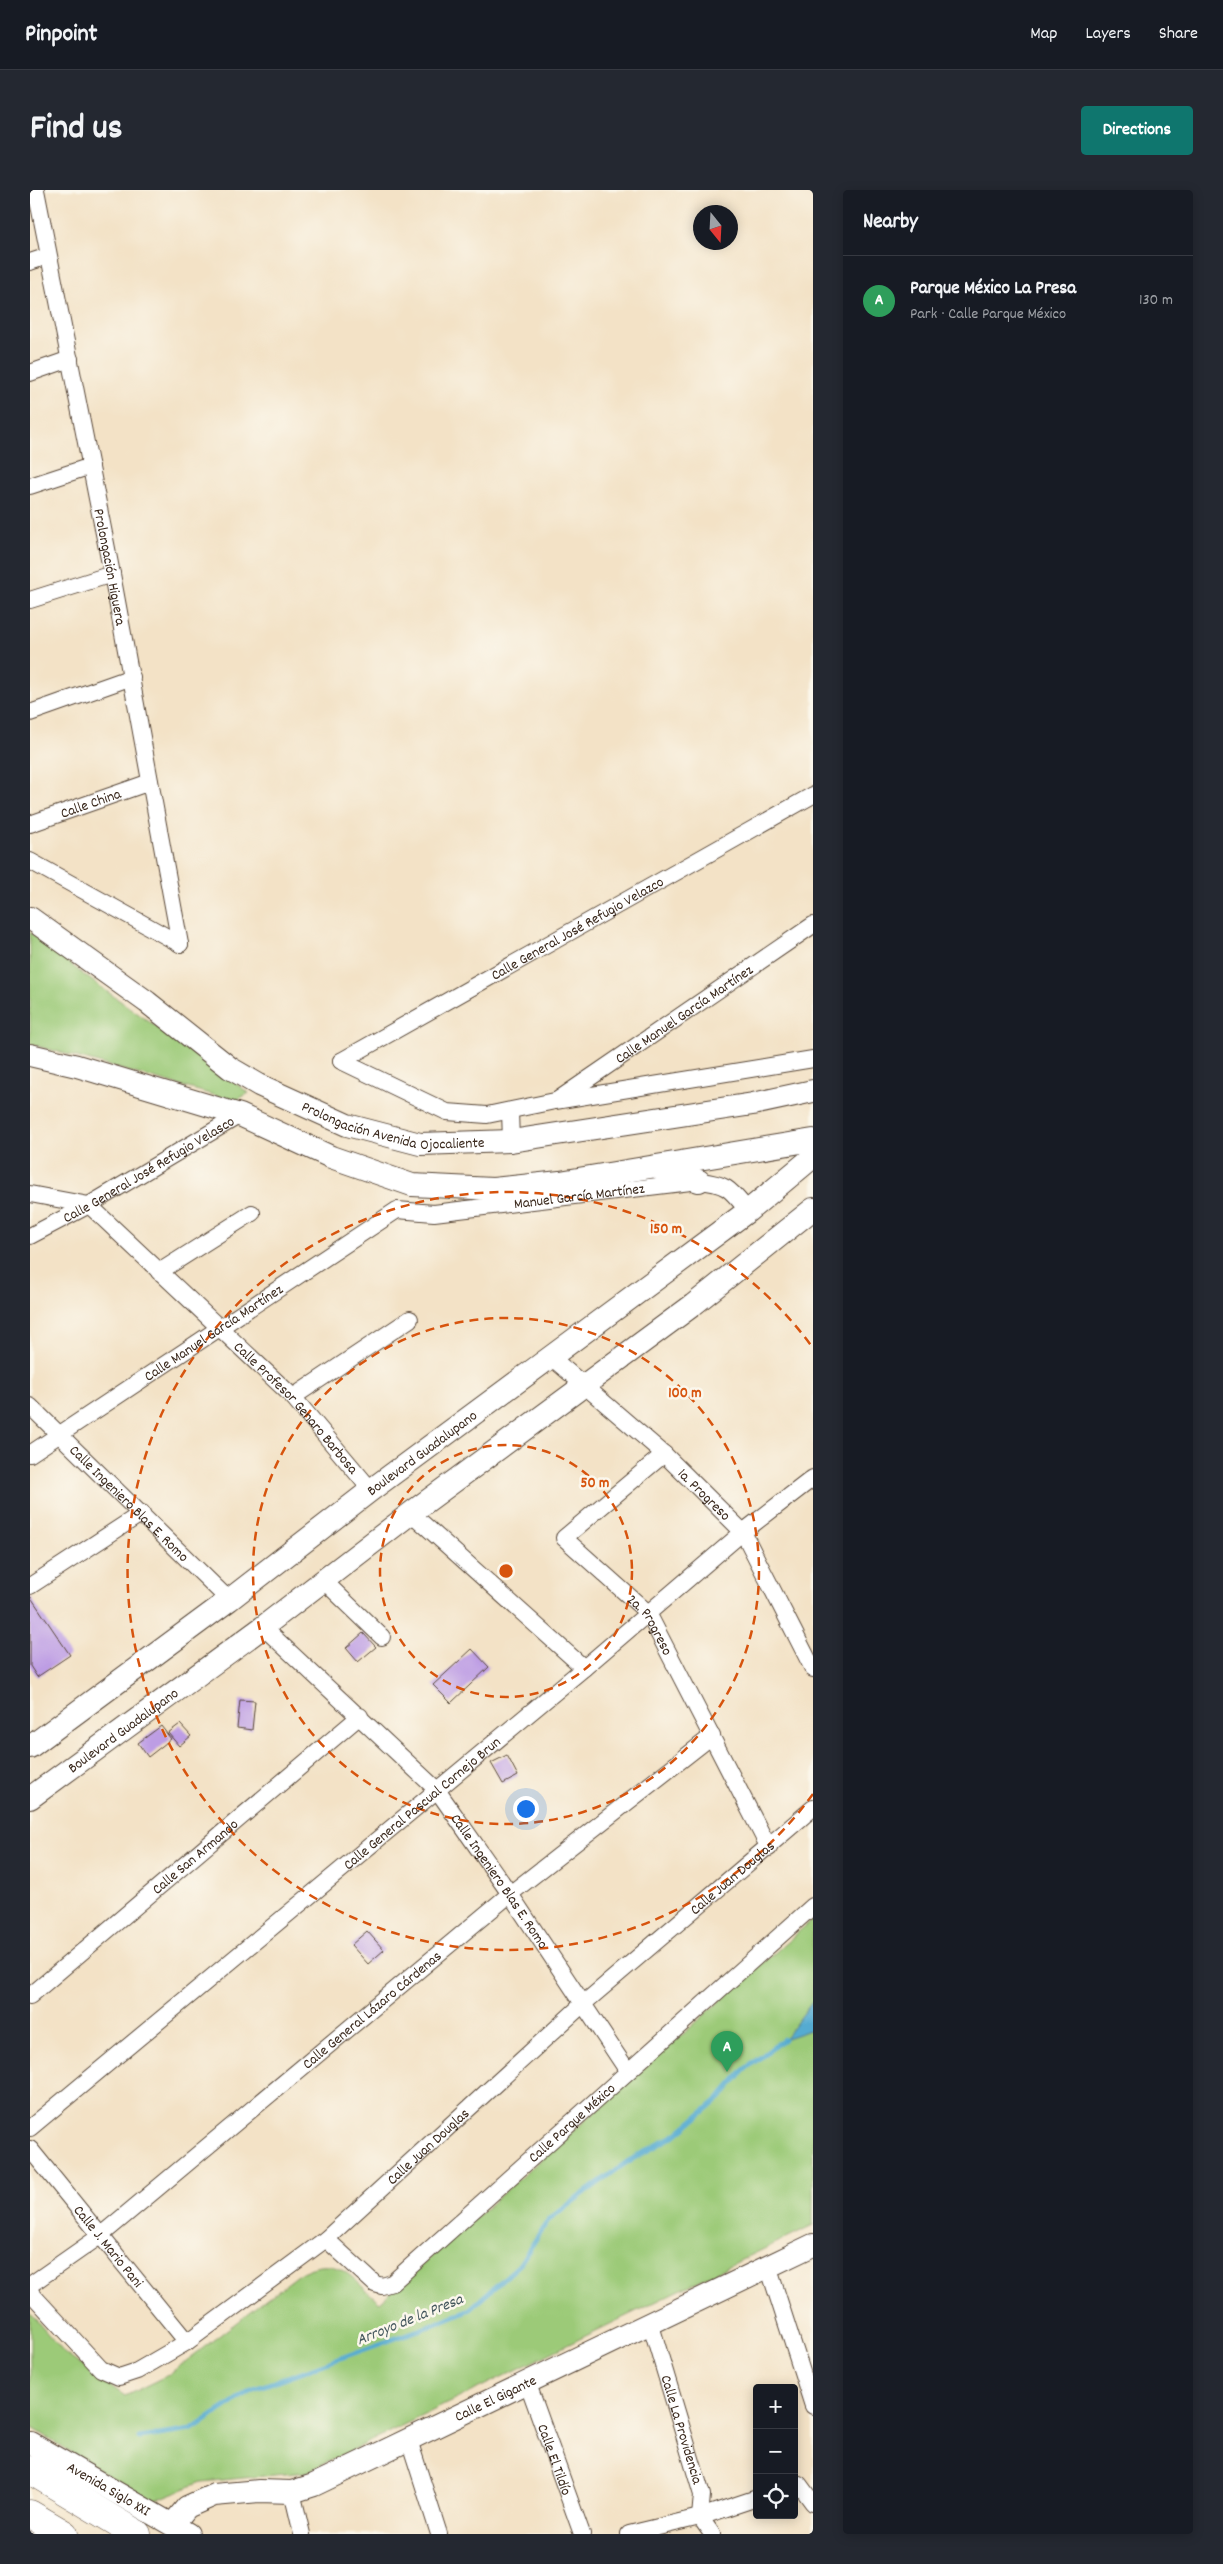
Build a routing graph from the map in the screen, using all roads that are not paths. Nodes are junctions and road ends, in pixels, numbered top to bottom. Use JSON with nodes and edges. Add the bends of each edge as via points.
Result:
{"nodes":[{"id":1,"x":36,"y":190,"type":"edge"},
{"id":2,"x":48,"y":256,"type":"junction"},
{"id":3,"x":30,"y":262,"type":"edge"},
{"id":4,"x":70,"y":359,"type":"junction"},
{"id":5,"x":30,"y":373,"type":"edge"},
{"id":6,"x":91,"y":466,"type":"junction"},
{"id":7,"x":30,"y":486,"type":"edge"},
{"id":8,"x":112,"y":574,"type":"junction"},
{"id":9,"x":30,"y":600,"type":"edge"},
{"id":10,"x":132,"y":677,"type":"junction"},
{"id":11,"x":30,"y":713,"type":"edge"},
{"id":12,"x":150,"y":782,"type":"junction"},
{"id":13,"x":813,"y":794,"type":"edge"},
{"id":14,"x":30,"y":824,"type":"edge"},
{"id":15,"x":30,"y":861,"type":"edge"},
{"id":16,"x":30,"y":918,"type":"edge"},
{"id":17,"x":813,"y":925,"type":"edge"},
{"id":18,"x":30,"y":1055,"type":"edge"},
{"id":19,"x":813,"y":1059,"type":"edge"},
{"id":20,"x":342,"y":1060,"type":"joint"},
{"id":21,"x":813,"y":1091,"type":"edge"},
{"id":22,"x":555,"y":1101,"type":"junction"},
{"id":23,"x":510,"y":1111,"type":"junction"},
{"id":24,"x":240,"y":1116,"type":"junction"},
{"id":25,"x":813,"y":1140,"type":"edge"},
{"id":26,"x":511,"y":1142,"type":"junction"},
{"id":27,"x":813,"y":1157,"type":"edge"},
{"id":28,"x":656,"y":1166,"type":"junction"},
{"id":29,"x":699,"y":1181,"type":"junction"},
{"id":30,"x":813,"y":1193,"type":"edge"},
{"id":31,"x":30,"y":1194,"type":"edge"},
{"id":32,"x":88,"y":1205,"type":"junction"},
{"id":33,"x":813,"y":1209,"type":"edge"},
{"id":34,"x":397,"y":1210,"type":"joint"},
{"id":35,"x":748,"y":1211,"type":"junction"},
{"id":36,"x":252,"y":1213,"type":"dead end"},
{"id":37,"x":30,"y":1236,"type":"edge"},
{"id":38,"x":159,"y":1272,"type":"junction"},
{"id":39,"x":693,"y":1305,"type":"junction"},
{"id":40,"x":410,"y":1319,"type":"dead end"},
{"id":41,"x":220,"y":1330,"type":"junction"},
{"id":42,"x":551,"y":1357,"type":"junction"},
{"id":43,"x":585,"y":1384,"type":"junction"},
{"id":44,"x":293,"y":1397,"type":"junction"},
{"id":45,"x":30,"y":1406,"type":"edge"},
{"id":46,"x":60,"y":1433,"type":"junction"},
{"id":47,"x":30,"y":1454,"type":"edge"},
{"id":48,"x":664,"y":1454,"type":"junction"},
{"id":49,"x":813,"y":1478,"type":"edge"},
{"id":50,"x":372,"y":1490,"type":"junction"},
{"id":51,"x":142,"y":1513,"type":"junction"},
{"id":52,"x":411,"y":1513,"type":"junction"},
{"id":53,"x":743,"y":1532,"type":"junction"},
{"id":54,"x":324,"y":1581,"type":"junction"},
{"id":55,"x":30,"y":1586,"type":"edge"},
{"id":56,"x":230,"y":1600,"type":"junction"},
{"id":57,"x":648,"y":1613,"type":"junction"},
{"id":58,"x":263,"y":1627,"type":"junction"},
{"id":59,"x":382,"y":1637,"type":"dead end"},
{"id":60,"x":811,"y":1658,"type":"edge"},
{"id":61,"x":584,"y":1668,"type":"junction"},
{"id":62,"x":360,"y":1716,"type":"junction"},
{"id":63,"x":712,"y":1736,"type":"junction"},
{"id":64,"x":30,"y":1747,"type":"edge"},
{"id":65,"x":438,"y":1790,"type":"junction"},
{"id":66,"x":30,"y":1798,"type":"edge"},
{"id":67,"x":813,"y":1808,"type":"edge"},
{"id":68,"x":769,"y":1848,"type":"junction"},
{"id":69,"x":510,"y":1894,"type":"junction"},
{"id":70,"x":813,"y":1906,"type":"edge"},
{"id":71,"x":30,"y":1996,"type":"edge"},
{"id":72,"x":583,"y":2004,"type":"junction"},
{"id":73,"x":627,"y":2070,"type":"junction"},
{"id":74,"x":30,"y":2128,"type":"edge"},
{"id":75,"x":30,"y":2149,"type":"edge"},
{"id":76,"x":100,"y":2236,"type":"junction"},
{"id":77,"x":326,"y":2239,"type":"junction"},
{"id":78,"x":813,"y":2244,"type":"edge"},
{"id":79,"x":768,"y":2266,"type":"junction"},
{"id":80,"x":30,"y":2284,"type":"edge"},
{"id":81,"x":30,"y":2292,"type":"edge"},
{"id":82,"x":650,"y":2322,"type":"junction"},
{"id":83,"x":187,"y":2342,"type":"junction"},
{"id":84,"x":528,"y":2384,"type":"junction"},
{"id":85,"x":813,"y":2406,"type":"edge"},
{"id":86,"x":410,"y":2440,"type":"junction"},
{"id":87,"x":30,"y":2443,"type":"edge"},
{"id":88,"x":30,"y":2470,"type":"edge"},
{"id":89,"x":802,"y":2483,"type":"edge"},
{"id":90,"x":292,"y":2492,"type":"junction"},
{"id":91,"x":753,"y":2499,"type":"edge"},
{"id":92,"x":813,"y":2503,"type":"edge"},
{"id":93,"x":30,"y":2514,"type":"edge"},
{"id":94,"x":700,"y":2517,"type":"junction"},
{"id":95,"x":181,"y":2529,"type":"edge"},
{"id":96,"x":64,"y":2534,"type":"edge"},
{"id":97,"x":137,"y":2534,"type":"edge"},
{"id":98,"x":302,"y":2534,"type":"edge"},
{"id":99,"x":439,"y":2534,"type":"edge"},
{"id":100,"x":582,"y":2534,"type":"edge"},
{"id":101,"x":629,"y":2534,"type":"edge"},
{"id":102,"x":712,"y":2534,"type":"edge"}],
"edges":[{"from":1,"to":2,"type":"street","name":"Prolongación Higuera"},
{"from":2,"to":3,"type":"street"},
{"from":2,"to":4,"type":"street","name":"Prolongación Higuera"},
{"from":4,"to":5,"type":"street"},
{"from":4,"to":6,"type":"street","name":"Prolongación Higuera"},
{"from":6,"to":7,"type":"street"},
{"from":6,"to":8,"type":"street","name":"Prolongación Higuera"},
{"from":8,"to":9,"type":"street"},
{"from":8,"to":10,"type":"street","name":"Prolongación Higuera"},
{"from":10,"to":11,"type":"street"},
{"from":10,"to":12,"type":"street","name":"Prolongación Higuera"},
{"from":12,"to":14,"type":"street","name":"Calle China"},
{"from":12,"to":15,"type":"street","name":"Prolongación Higuera","via":[[180,944]]},
{"from":13,"to":20,"type":"street","name":"Calle General José Refugio Velazco"},
{"from":16,"to":26,"type":"main road","name":"Prolongación Avenida Ojocaliente","via":[[147,1002],[230,1068],[259,1085],[338,1121],[420,1144]]},
{"from":17,"to":22,"type":"street","name":"Calle Manuel García Martínez"},
{"from":18,"to":24,"type":"main road","via":[[77,1066]]},
{"from":19,"to":22,"type":"street","name":"Prolongación Avenida Ojocaliente"},
{"from":20,"to":23,"type":"street","name":"Prolongación Avenida Ojocaliente","via":[[447,1112],[487,1115]]},
{"from":21,"to":26,"type":"main road","name":"Prolongación Avenida Ojocaliente","via":[[753,1104]]},
{"from":22,"to":23,"type":"street","name":"Prolongación Avenida Ojocaliente"},
{"from":23,"to":26,"type":"street"},
{"from":24,"to":28,"type":"main road","via":[[331,1157],[412,1185],[493,1189]]},
{"from":24,"to":32,"type":"street","name":"Calle General José Refugio Velasco"},
{"from":25,"to":28,"type":"main road"},
{"from":27,"to":35,"type":"main road","name":"Boulevard Guadalupano"},
{"from":28,"to":29,"type":"main road"},
{"from":29,"to":34,"type":"street","name":"Manuel García Martínez","via":[[434,1213]]},
{"from":29,"to":35,"type":"street","name":"Manuel García Martínez","via":[[721,1183]]},
{"from":30,"to":39,"type":"main road","via":[[709,1273]]},
{"from":31,"to":32,"type":"street"},
{"from":32,"to":37,"type":"street","name":"Calle General José Refugio Velasco"},
{"from":32,"to":38,"type":"street","name":"Calle Profesor Genaro Barbosa"},
{"from":33,"to":39,"type":"main road","name":"Boulevard Guadalupano"},
{"from":34,"to":41,"type":"street","name":"Calle Manuel García Martínez"},
{"from":35,"to":42,"type":"main road","name":"Boulevard Guadalupano"},
{"from":36,"to":38,"type":"street"},
{"from":38,"to":41,"type":"street","name":"Calle Profesor Genaro Barbosa"},
{"from":39,"to":43,"type":"main road","name":"Boulevard Guadalupano"},
{"from":40,"to":44,"type":"street"},
{"from":41,"to":44,"type":"street","name":"Calle Profesor Genaro Barbosa"},
{"from":41,"to":46,"type":"street","name":"Calle Manuel García Martínez"},
{"from":42,"to":43,"type":"street","name":"1a. Progreso"},
{"from":42,"to":50,"type":"main road","name":"Boulevard Guadalupano"},
{"from":43,"to":48,"type":"street","name":"1a. Progreso"},
{"from":43,"to":52,"type":"main road","name":"Boulevard Guadalupano"},
{"from":44,"to":50,"type":"street","name":"Calle Profesor Genaro Barbosa"},
{"from":45,"to":46,"type":"street","name":"Calle Ingeniero Blas E. Romo"},
{"from":46,"to":47,"type":"street","name":"Calle Manuel García Martínez"},
{"from":46,"to":51,"type":"street","name":"Calle Ingeniero Blas E. Romo"},
{"from":48,"to":53,"type":"street","name":"1a. Progreso"},
{"from":48,"to":57,"type":"street","name":"2a. Progreso","via":[[564,1538]]},
{"from":49,"to":53,"type":"street","name":"Calle General Pascual Cornejo Brun"},
{"from":50,"to":56,"type":"main road","name":"Boulevard Guadalupano"},
{"from":51,"to":55,"type":"street"},
{"from":51,"to":56,"type":"street","name":"Calle Ingeniero Blas E. Romo"},
{"from":52,"to":54,"type":"main road","name":"Boulevard Guadalupano"},
{"from":52,"to":61,"type":"street"},
{"from":53,"to":57,"type":"street","name":"Calle General Pascual Cornejo Brun"},
{"from":53,"to":60,"type":"street","name":"1a. Progreso"},
{"from":54,"to":58,"type":"main road","name":"Boulevard Guadalupano"},
{"from":54,"to":59,"type":"street"},
{"from":56,"to":64,"type":"main road","name":"Boulevard Guadalupano"},
{"from":57,"to":61,"type":"street","name":"Calle General Pascual Cornejo Brun"},
{"from":57,"to":63,"type":"street","name":"2a. Progreso"},
{"from":58,"to":62,"type":"street","name":"Calle Ingeniero Blas E. Romo"},
{"from":58,"to":66,"type":"main road","name":"Boulevard Guadalupano"},
{"from":61,"to":65,"type":"street","name":"Calle General Pascual Cornejo Brun"},
{"from":62,"to":65,"type":"street","name":"Calle Ingeniero Blas E. Romo"},
{"from":62,"to":71,"type":"street","name":"Calle San Armando"},
{"from":63,"to":68,"type":"street","name":"2a. Progreso"},
{"from":63,"to":69,"type":"street","name":"Calle General Lázaro Cárdenas"},
{"from":65,"to":69,"type":"street","name":"Calle Ingeniero Blas E. Romo"},
{"from":65,"to":74,"type":"street","name":"Calle General Pascual Cornejo Brun"},
{"from":67,"to":68,"type":"street","name":"Calle Juan Douglas"},
{"from":68,"to":72,"type":"street","name":"Calle Juan Douglas"},
{"from":69,"to":72,"type":"street","name":"Calle Ingeniero Blas E. Romo"},
{"from":69,"to":76,"type":"street","name":"Calle General Lázaro Cárdenas"},
{"from":70,"to":73,"type":"street","name":"Calle Parque México"},
{"from":72,"to":73,"type":"street","name":"Calle Ingeniero Blas E. Romo"},
{"from":72,"to":77,"type":"street","name":"Calle Juan Douglas"},
{"from":73,"to":77,"type":"street","name":"Calle Parque México","via":[[392,2283],[375,2284]]},
{"from":75,"to":76,"type":"street","name":"Calle J. Mario Pani"},
{"from":76,"to":80,"type":"street","name":"Calle General Lázaro Cárdenas"},
{"from":76,"to":83,"type":"street","name":"Calle J. Mario Pani"},
{"from":77,"to":83,"type":"street","name":"Calle Juan Douglas"},
{"from":78,"to":79,"type":"main road","name":"Calle El Gigante"},
{"from":79,"to":82,"type":"main road","name":"Calle El Gigante"},
{"from":79,"to":85,"type":"street"},
{"from":81,"to":83,"type":"street","name":"Calle Juan Douglas","via":[[102,2369],[119,2377],[137,2372]]},
{"from":82,"to":84,"type":"main road","name":"Calle El Gigante"},
{"from":82,"to":94,"type":"street","name":"Calle La Providencia","via":[[702,2495]]},
{"from":84,"to":86,"type":"main road","name":"Calle El Gigante"},
{"from":84,"to":100,"type":"street","name":"Calle El Tildío"},
{"from":86,"to":90,"type":"main road","name":"Calle El Gigante"},
{"from":86,"to":99,"type":"street"},
{"from":87,"to":95,"type":"main road","name":"Avenida Siglo XXI"},
{"from":88,"to":97,"type":"highway","name":"Avenida Siglo XXI"},
{"from":89,"to":92,"type":"street"},
{"from":90,"to":95,"type":"main road","name":"Calle El Gigante","via":[[214,2495],[187,2507]]},
{"from":90,"to":98,"type":"street"},
{"from":91,"to":94,"type":"street"},
{"from":93,"to":96,"type":"highway"},
{"from":94,"to":101,"type":"street"},
{"from":94,"to":102,"type":"street"}]}
